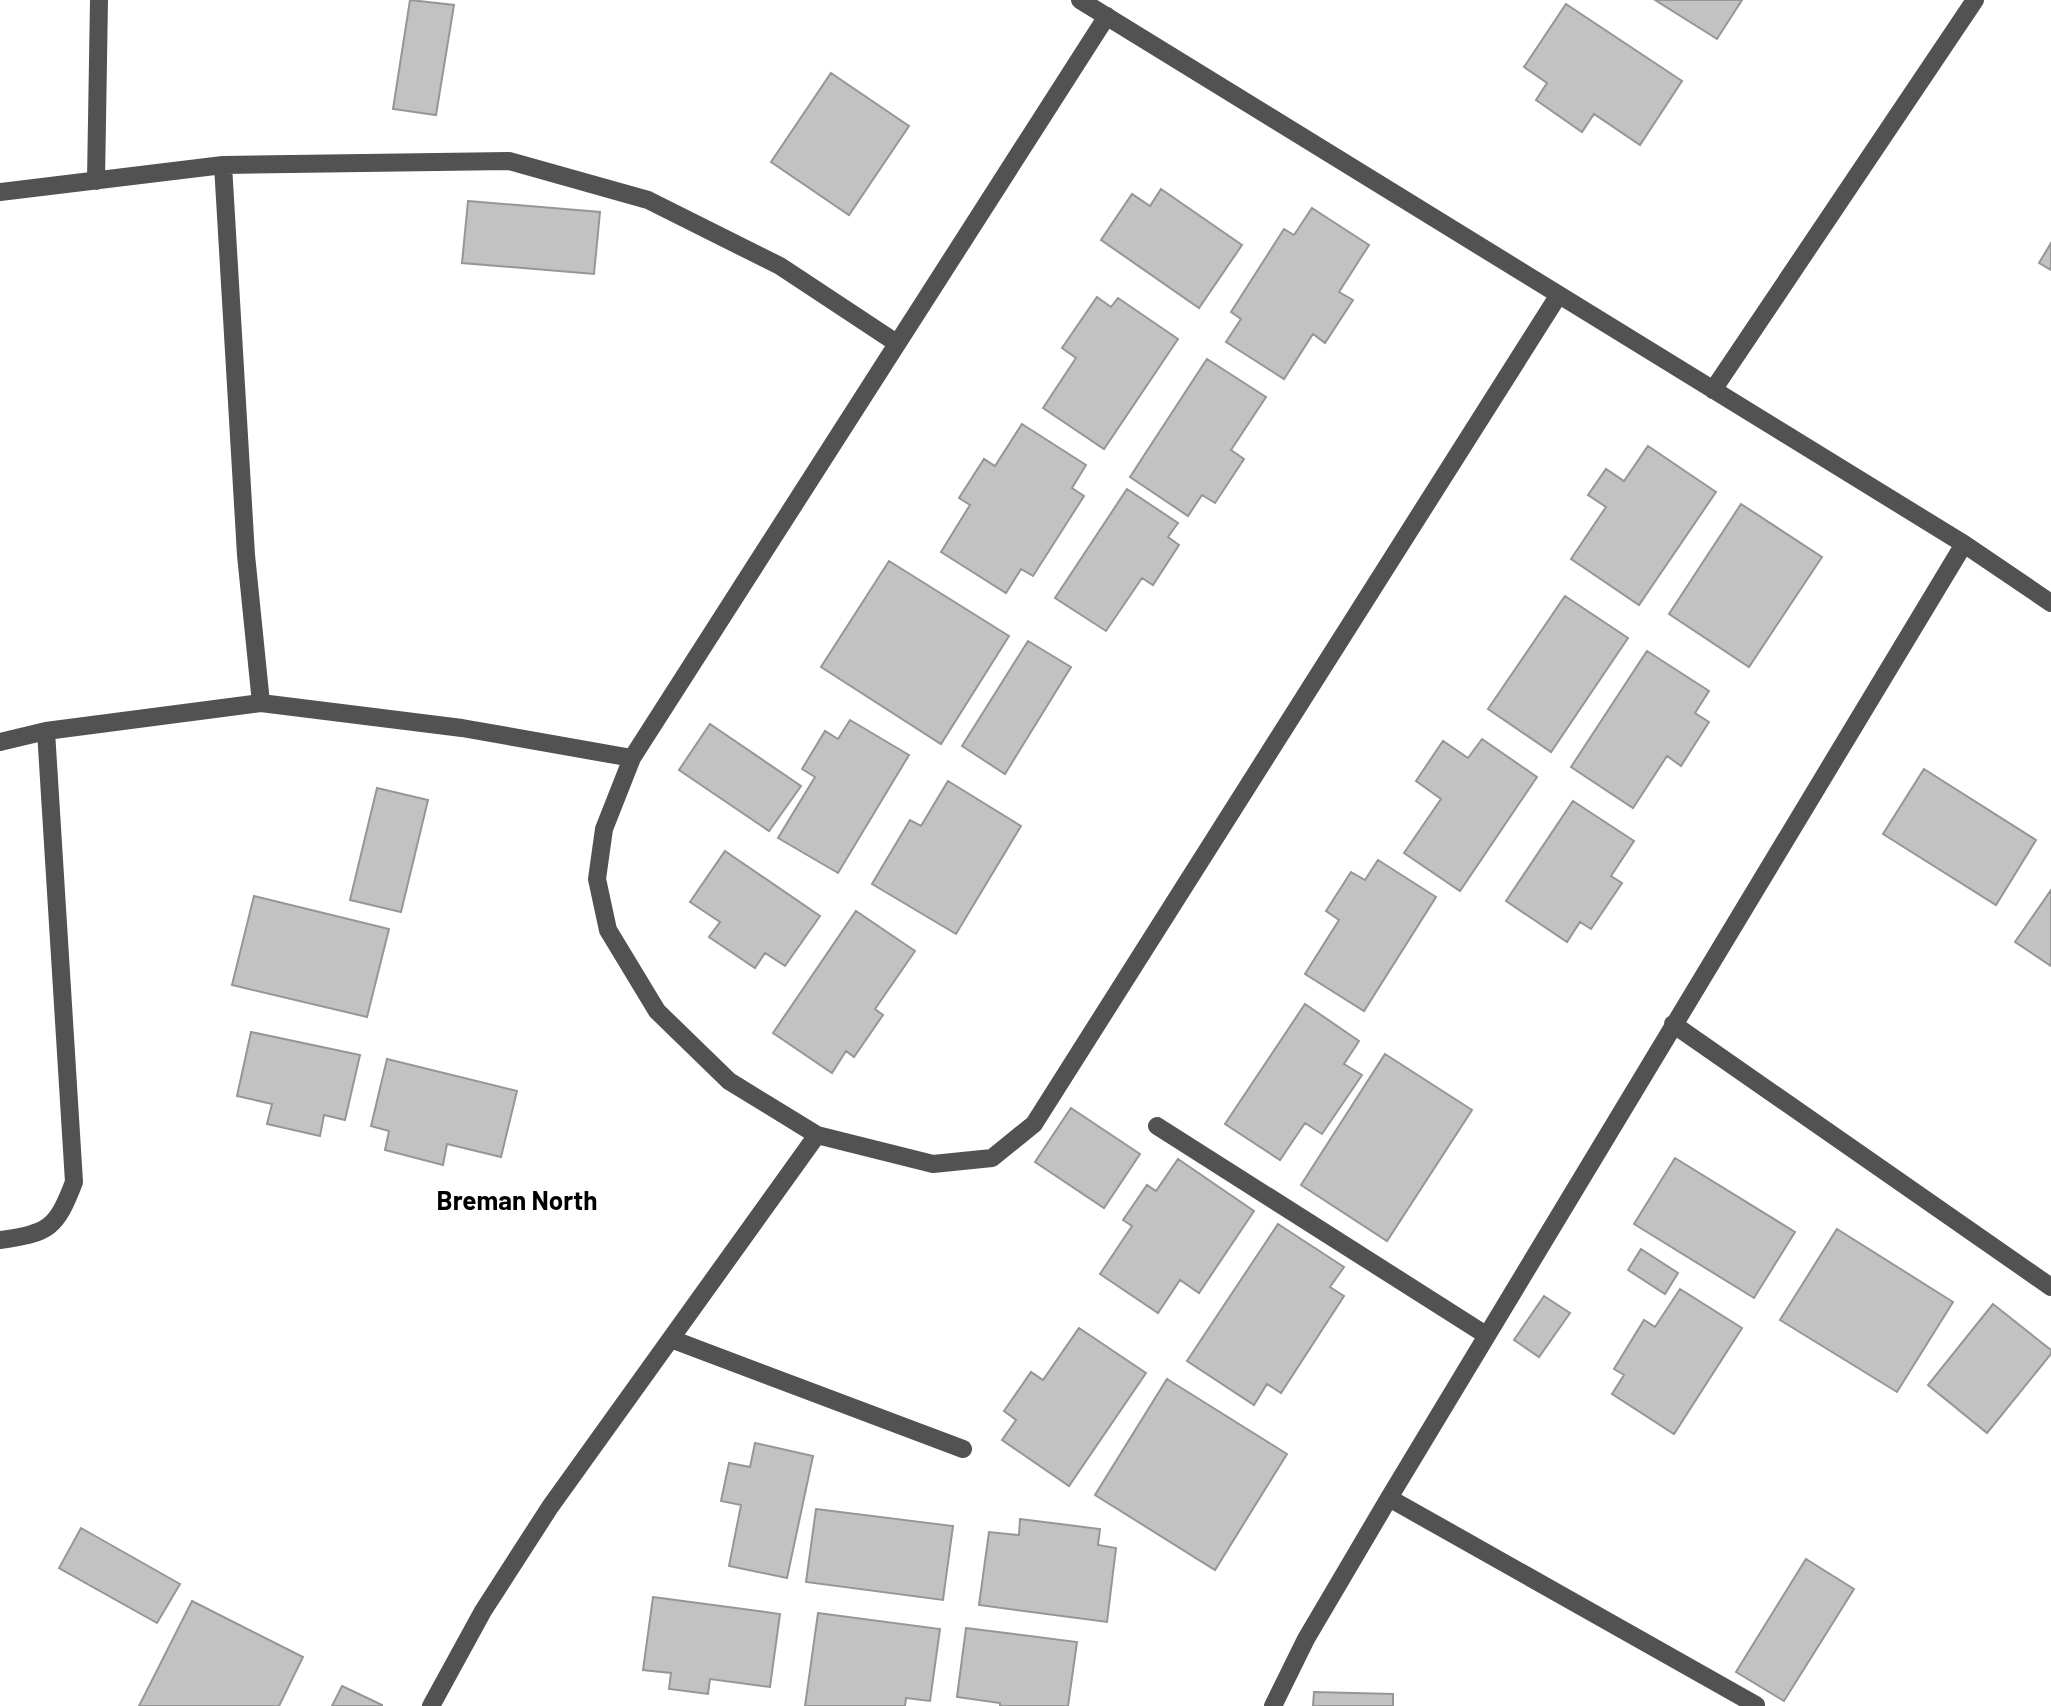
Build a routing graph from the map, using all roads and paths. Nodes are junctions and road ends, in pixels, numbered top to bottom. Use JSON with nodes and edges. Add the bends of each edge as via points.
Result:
{"nodes":[{"id":1,"x":99,"y":0,"type":"edge"},
{"id":2,"x":1080,"y":0,"type":"edge"},
{"id":3,"x":1975,"y":0,"type":"edge"},
{"id":4,"x":1107,"y":16,"type":"junction"},
{"id":5,"x":223,"y":165,"type":"junction"},
{"id":6,"x":96,"y":181,"type":"junction"},
{"id":7,"x":0,"y":192,"type":"edge"},
{"id":8,"x":1558,"y":296,"type":"junction"},
{"id":9,"x":895,"y":342,"type":"junction"},
{"id":10,"x":1713,"y":390,"type":"junction"},
{"id":11,"x":1964,"y":544,"type":"junction"},
{"id":12,"x":2051,"y":603,"type":"edge"},
{"id":13,"x":261,"y":703,"type":"junction"},
{"id":14,"x":46,"y":731,"type":"junction"},
{"id":15,"x":0,"y":742,"type":"edge"},
{"id":16,"x":632,"y":758,"type":"junction"},
{"id":17,"x":1673,"y":1024,"type":"junction"},
{"id":18,"x":1157,"y":1126,"type":"dead end"},
{"id":19,"x":817,"y":1135,"type":"junction"},
{"id":20,"x":0,"y":1240,"type":"edge"},
{"id":21,"x":2051,"y":1287,"type":"edge"},
{"id":22,"x":1486,"y":1335,"type":"junction"},
{"id":23,"x":671,"y":1339,"type":"junction"},
{"id":24,"x":963,"y":1449,"type":"dead end"},
{"id":25,"x":1389,"y":1498,"type":"junction"},
{"id":26,"x":1756,"y":1705,"type":"edge"},
{"id":27,"x":431,"y":1706,"type":"edge"},
{"id":28,"x":1273,"y":1706,"type":"edge"}],
"edges":[{"from":1,"to":6,"type":"street"},
{"from":2,"to":4,"type":"street"},
{"from":3,"to":10,"type":"street"},
{"from":4,"to":8,"type":"street"},
{"from":4,"to":9,"type":"street"},
{"from":5,"to":6,"type":"street"},
{"from":5,"to":9,"type":"street","via":[[509,161],[648,200],[780,266]]},
{"from":5,"to":13,"type":"street","via":[[246,555]]},
{"from":6,"to":7,"type":"street"},
{"from":8,"to":10,"type":"street"},
{"from":8,"to":19,"type":"street","via":[[1034,1124],[992,1158],[933,1164]]},
{"from":9,"to":16,"type":"street"},
{"from":10,"to":11,"type":"street"},
{"from":11,"to":12,"type":"street"},
{"from":11,"to":17,"type":"street"},
{"from":13,"to":14,"type":"street"},
{"from":13,"to":16,"type":"street","via":[[462,729]]},
{"from":14,"to":15,"type":"street"},
{"from":14,"to":20,"type":"street","via":[[74,1182],[61,1215],[37,1235]]},
{"from":16,"to":19,"type":"street","via":[[604,829],[597,879],[608,930],[657,1011],[729,1080]]},
{"from":17,"to":21,"type":"street"},
{"from":17,"to":22,"type":"street"},
{"from":18,"to":22,"type":"street"},
{"from":19,"to":23,"type":"street"},
{"from":22,"to":25,"type":"street"},
{"from":23,"to":24,"type":"street"},
{"from":23,"to":27,"type":"street","via":[[550,1507],[483,1611]]},
{"from":25,"to":26,"type":"street"},
{"from":25,"to":28,"type":"street","via":[[1306,1639]]}]}
